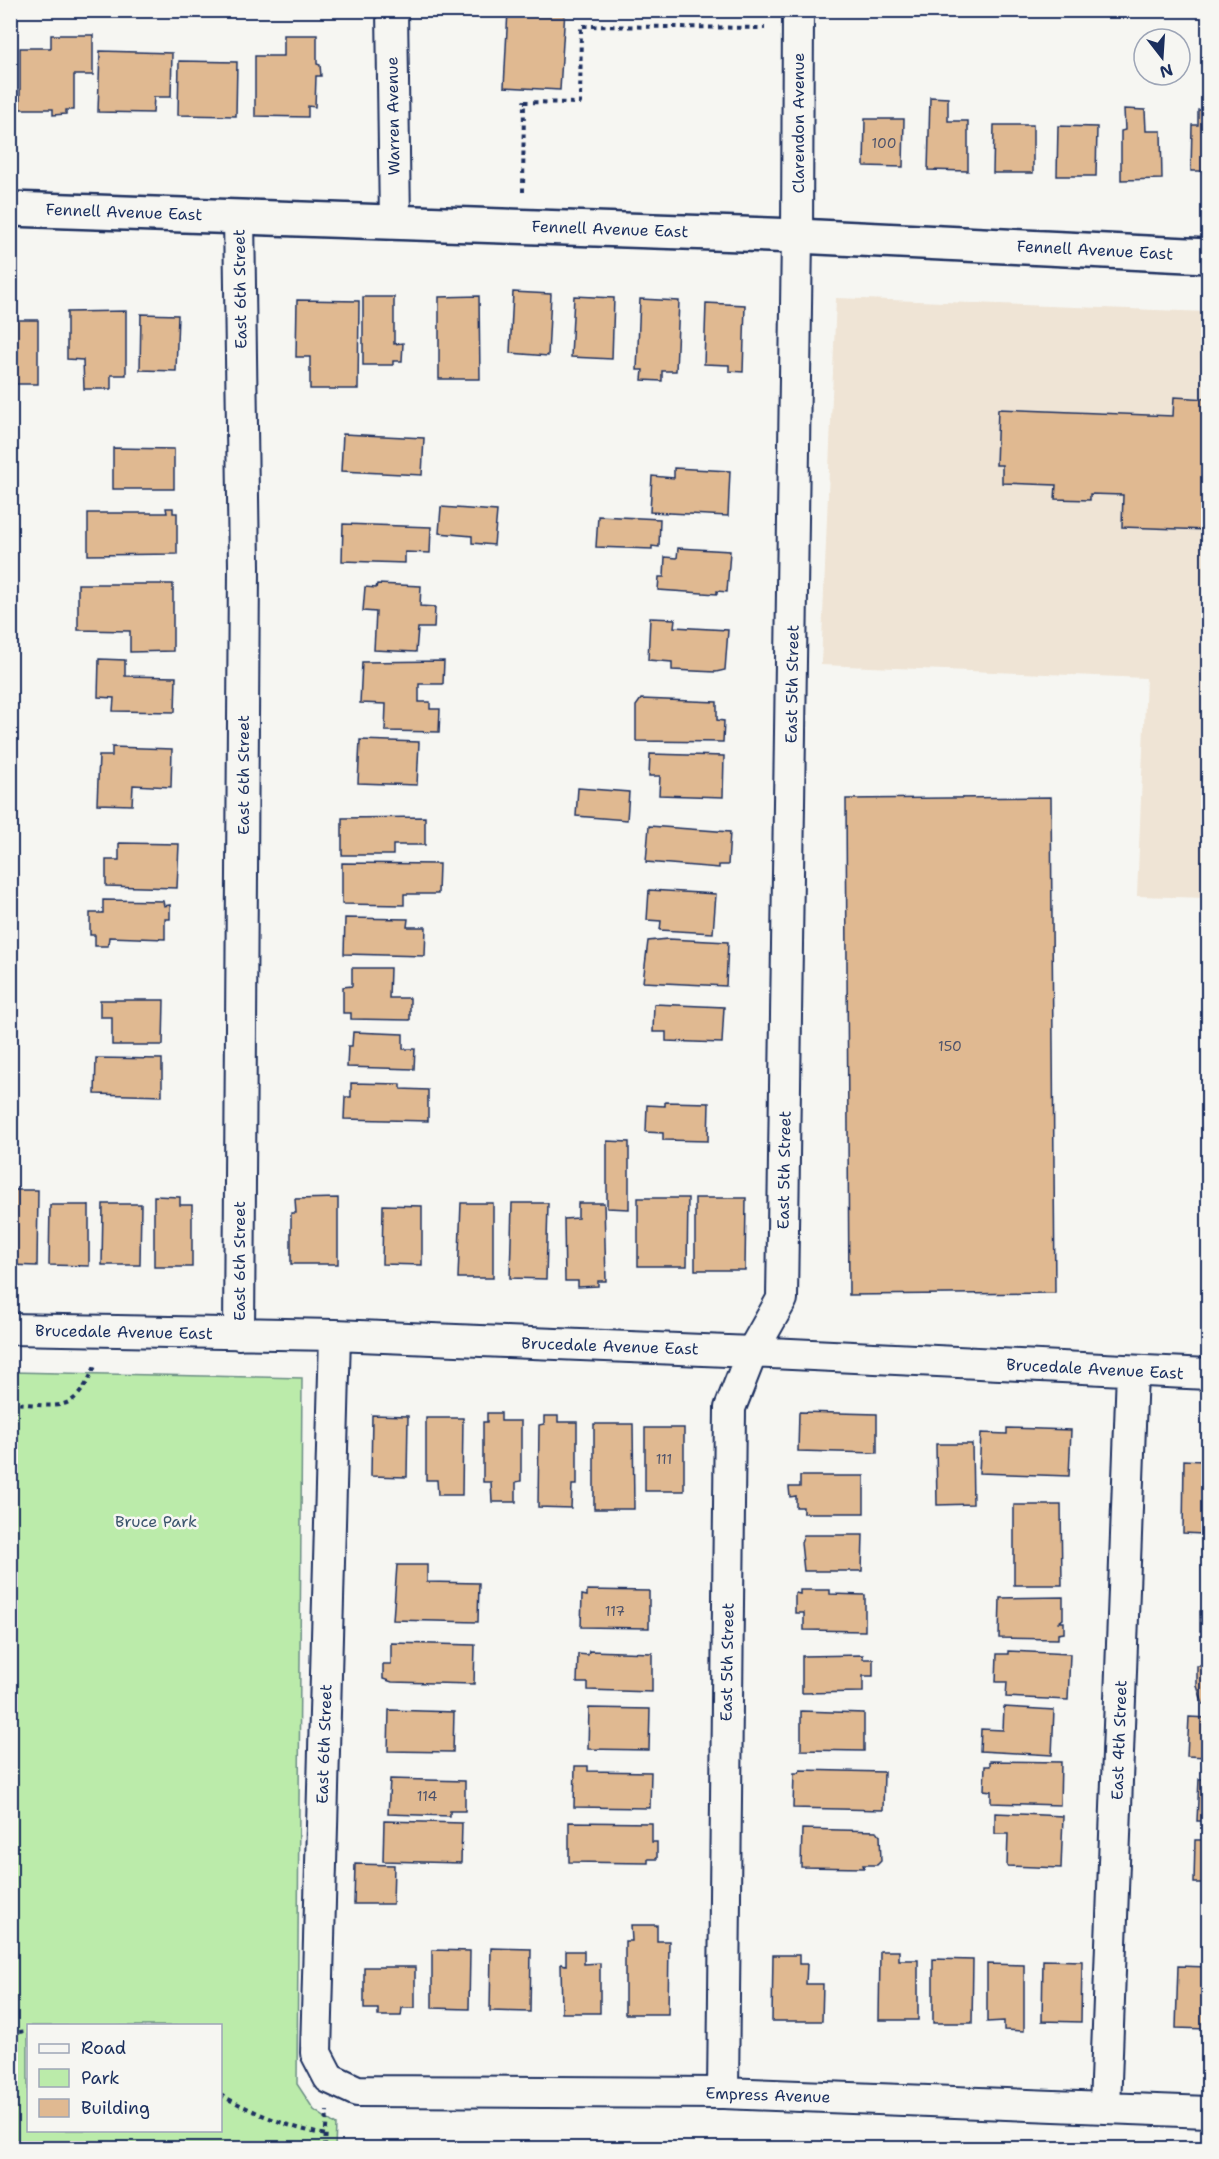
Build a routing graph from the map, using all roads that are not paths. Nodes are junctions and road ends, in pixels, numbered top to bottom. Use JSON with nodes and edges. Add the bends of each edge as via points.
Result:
{"nodes":[{"id":1,"x":392,"y":10,"type":"edge"},
{"id":2,"x":798,"y":20,"type":"edge"},
{"id":3,"x":10,"y":209,"type":"edge"},
{"id":4,"x":238,"y":216,"type":"junction"},
{"id":5,"x":395,"y":222,"type":"junction"},
{"id":6,"x":797,"y":236,"type":"junction"},
{"id":7,"x":1209,"y":256,"type":"edge"},
{"id":8,"x":10,"y":1329,"type":"edge"},
{"id":9,"x":239,"y":1334,"type":"junction"},
{"id":10,"x":335,"y":1335,"type":"junction"},
{"id":11,"x":752,"y":1352,"type":"junction"},
{"id":12,"x":1132,"y":1371,"type":"junction"},
{"id":13,"x":1209,"y":1374,"type":"edge"},
{"id":14,"x":330,"y":2078,"type":"joint"},
{"id":15,"x":723,"y":2093,"type":"junction"},
{"id":16,"x":1106,"y":2108,"type":"junction"},
{"id":17,"x":1209,"y":2112,"type":"edge"}],
"edges":[{"from":1,"to":5,"type":"street","name":"Warren Avenue"},
{"from":2,"to":6,"type":"street","name":"Clarendon Avenue"},
{"from":3,"to":4,"type":"main road","name":"Fennell Avenue East"},
{"from":4,"to":5,"type":"main road","name":"Fennell Avenue East"},
{"from":4,"to":9,"type":"street","name":"East 6th Street","via":[[244,567]]},
{"from":5,"to":6,"type":"main road","name":"Fennell Avenue East"},
{"from":6,"to":7,"type":"main road","name":"Fennell Avenue East"},
{"from":6,"to":11,"type":"street","name":"East 5th Street","via":[[783,1299]]},
{"from":8,"to":9,"type":"street","name":"Brucedale Avenue East"},
{"from":9,"to":10,"type":"street","name":"Brucedale Avenue East"},
{"from":10,"to":11,"type":"street","name":"Brucedale Avenue East"},
{"from":10,"to":14,"type":"street","name":"East 6th Street","via":[[316,2053]]},
{"from":11,"to":12,"type":"street","name":"Brucedale Avenue East"},
{"from":11,"to":15,"type":"street","name":"East 5th Street","via":[[729,1408]]},
{"from":12,"to":13,"type":"street","name":"Brucedale Avenue East"},
{"from":12,"to":16,"type":"street","name":"East 4th Street"},
{"from":14,"to":15,"type":"street","name":"Empress Avenue","via":[[357,2091]]},
{"from":15,"to":16,"type":"street","name":"Empress Avenue"},
{"from":16,"to":17,"type":"street","name":"Empress Avenue"}]}
